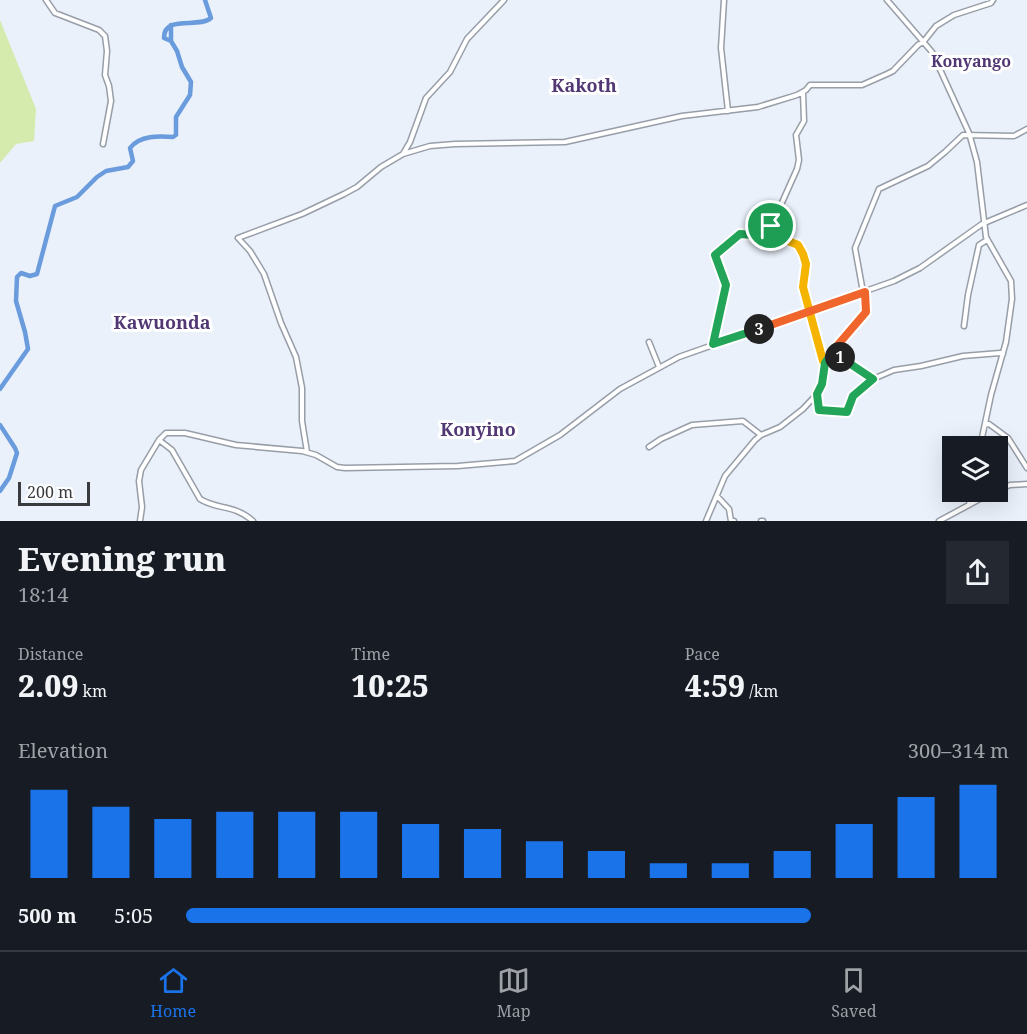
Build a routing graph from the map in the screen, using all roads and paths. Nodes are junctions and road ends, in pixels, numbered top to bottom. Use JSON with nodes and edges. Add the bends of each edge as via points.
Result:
{"nodes":[{"id":1,"x":45,"y":0,"type":"edge"},
{"id":2,"x":504,"y":0,"type":"edge"},
{"id":3,"x":724,"y":0,"type":"edge"},
{"id":4,"x":887,"y":0,"type":"edge"},
{"id":5,"x":993,"y":0,"type":"edge"},
{"id":6,"x":924,"y":41,"type":"junction"},
{"id":7,"x":803,"y":92,"type":"junction"},
{"id":8,"x":728,"y":111,"type":"junction"},
{"id":9,"x":1027,"y":129,"type":"edge"},
{"id":10,"x":969,"y":133,"type":"junction"},
{"id":11,"x":103,"y":144,"type":"dead end"},
{"id":12,"x":403,"y":154,"type":"junction"},
{"id":13,"x":1027,"y":205,"type":"edge"},
{"id":14,"x":985,"y":223,"type":"junction"},
{"id":15,"x":771,"y":226,"type":"junction"},
{"id":16,"x":767,"y":236,"type":"junction"},
{"id":17,"x":781,"y":238,"type":"junction"},
{"id":18,"x":987,"y":240,"type":"junction"},
{"id":19,"x":864,"y":292,"type":"junction"},
{"id":20,"x":809,"y":312,"type":"junction"},
{"id":21,"x":964,"y":326,"type":"dead end"},
{"id":22,"x":649,"y":342,"type":"dead end"},
{"id":23,"x":713,"y":344,"type":"junction"},
{"id":24,"x":833,"y":352,"type":"junction"},
{"id":25,"x":1003,"y":354,"type":"junction"},
{"id":26,"x":825,"y":363,"type":"junction"},
{"id":27,"x":659,"y":367,"type":"junction"},
{"id":28,"x":873,"y":379,"type":"junction"},
{"id":29,"x":817,"y":394,"type":"junction"},
{"id":30,"x":985,"y":425,"type":"junction"},
{"id":31,"x":761,"y":435,"type":"junction"},
{"id":32,"x":982,"y":436,"type":"edge"},
{"id":33,"x":159,"y":440,"type":"junction"},
{"id":34,"x":649,"y":447,"type":"dead end"},
{"id":35,"x":307,"y":452,"type":"junction"},
{"id":36,"x":1027,"y":468,"type":"edge"},
{"id":37,"x":1027,"y":484,"type":"edge"},
{"id":38,"x":1008,"y":486,"type":"edge"},
{"id":39,"x":717,"y":496,"type":"junction"},
{"id":40,"x":969,"y":502,"type":"edge"},
{"id":41,"x":975,"y":502,"type":"edge"},
{"id":42,"x":968,"y":506,"type":"junction"},
{"id":43,"x":140,"y":521,"type":"edge"},
{"id":44,"x":253,"y":521,"type":"edge"},
{"id":45,"x":706,"y":521,"type":"edge"},
{"id":46,"x":734,"y":521,"type":"edge"},
{"id":47,"x":939,"y":521,"type":"edge"}],
"edges":[{"from":1,"to":11,"type":"street","via":[[55,13],[105,36],[105,75],[111,101]]},
{"from":2,"to":12,"type":"street","via":[[467,39],[450,72],[426,98]]},
{"from":3,"to":8,"type":"street","via":[[721,48]]},
{"from":4,"to":6,"type":"street"},
{"from":5,"to":6,"type":"street","via":[[946,19]]},
{"from":6,"to":7,"type":"street","via":[[893,71],[866,83],[812,84]]},
{"from":6,"to":10,"type":"street"},
{"from":7,"to":8,"type":"street","via":[[758,107]]},
{"from":7,"to":15,"type":"street","via":[[804,121],[796,135],[797,169]]},
{"from":8,"to":12,"type":"street","via":[[682,116],[565,142],[455,144]]},
{"from":9,"to":10,"type":"street","via":[[1014,136]]},
{"from":10,"to":14,"type":"street"},
{"from":10,"to":19,"type":"street","via":[[928,166],[879,189],[855,248]]},
{"from":12,"to":35,"type":"street","via":[[351,191],[238,238],[264,274],[296,357]]},
{"from":13,"to":14,"type":"street"},
{"from":14,"to":18,"type":"street"},
{"from":14,"to":19,"type":"street","via":[[920,268]]},
{"from":15,"to":16,"type":"street"},
{"from":15,"to":17,"type":"street"},
{"from":16,"to":17,"type":"street"},
{"from":16,"to":23,"type":"street","via":[[740,234],[715,255],[726,285]]},
{"from":17,"to":20,"type":"street","via":[[798,245],[803,254],[803,287]]},
{"from":18,"to":21,"type":"street","via":[[979,245]]},
{"from":18,"to":25,"type":"street","via":[[1009,274],[1012,288]]},
{"from":19,"to":20,"type":"street"},
{"from":19,"to":24,"type":"street","via":[[866,312]]},
{"from":20,"to":23,"type":"street"},
{"from":20,"to":26,"type":"street"},
{"from":22,"to":27,"type":"street"},
{"from":23,"to":27,"type":"street"},
{"from":24,"to":26,"type":"street"},
{"from":24,"to":28,"type":"street"},
{"from":25,"to":28,"type":"street","via":[[963,356],[894,370]]},
{"from":25,"to":30,"type":"street"},
{"from":26,"to":29,"type":"street"},
{"from":27,"to":35,"type":"street","via":[[610,395],[534,452],[511,462],[345,468]]},
{"from":28,"to":29,"type":"street","via":[[853,396],[847,412],[819,410]]},
{"from":29,"to":31,"type":"street","via":[[780,427]]},
{"from":30,"to":32,"type":"street"},
{"from":30,"to":36,"type":"street","via":[[1008,438]]},
{"from":31,"to":34,"type":"street","via":[[743,421],[692,425]]},
{"from":31,"to":39,"type":"street","via":[[725,476]]},
{"from":33,"to":35,"type":"street","via":[[166,434],[185,433],[236,445]]},
{"from":33,"to":43,"type":"street","via":[[140,476]]},
{"from":33,"to":44,"type":"street","via":[[172,450],[200,499],[235,509]]},
{"from":37,"to":38,"type":"street"},
{"from":39,"to":45,"type":"street"},
{"from":39,"to":46,"type":"street"},
{"from":40,"to":42,"type":"street"},
{"from":41,"to":42,"type":"street"},
{"from":42,"to":47,"type":"street"}]}
